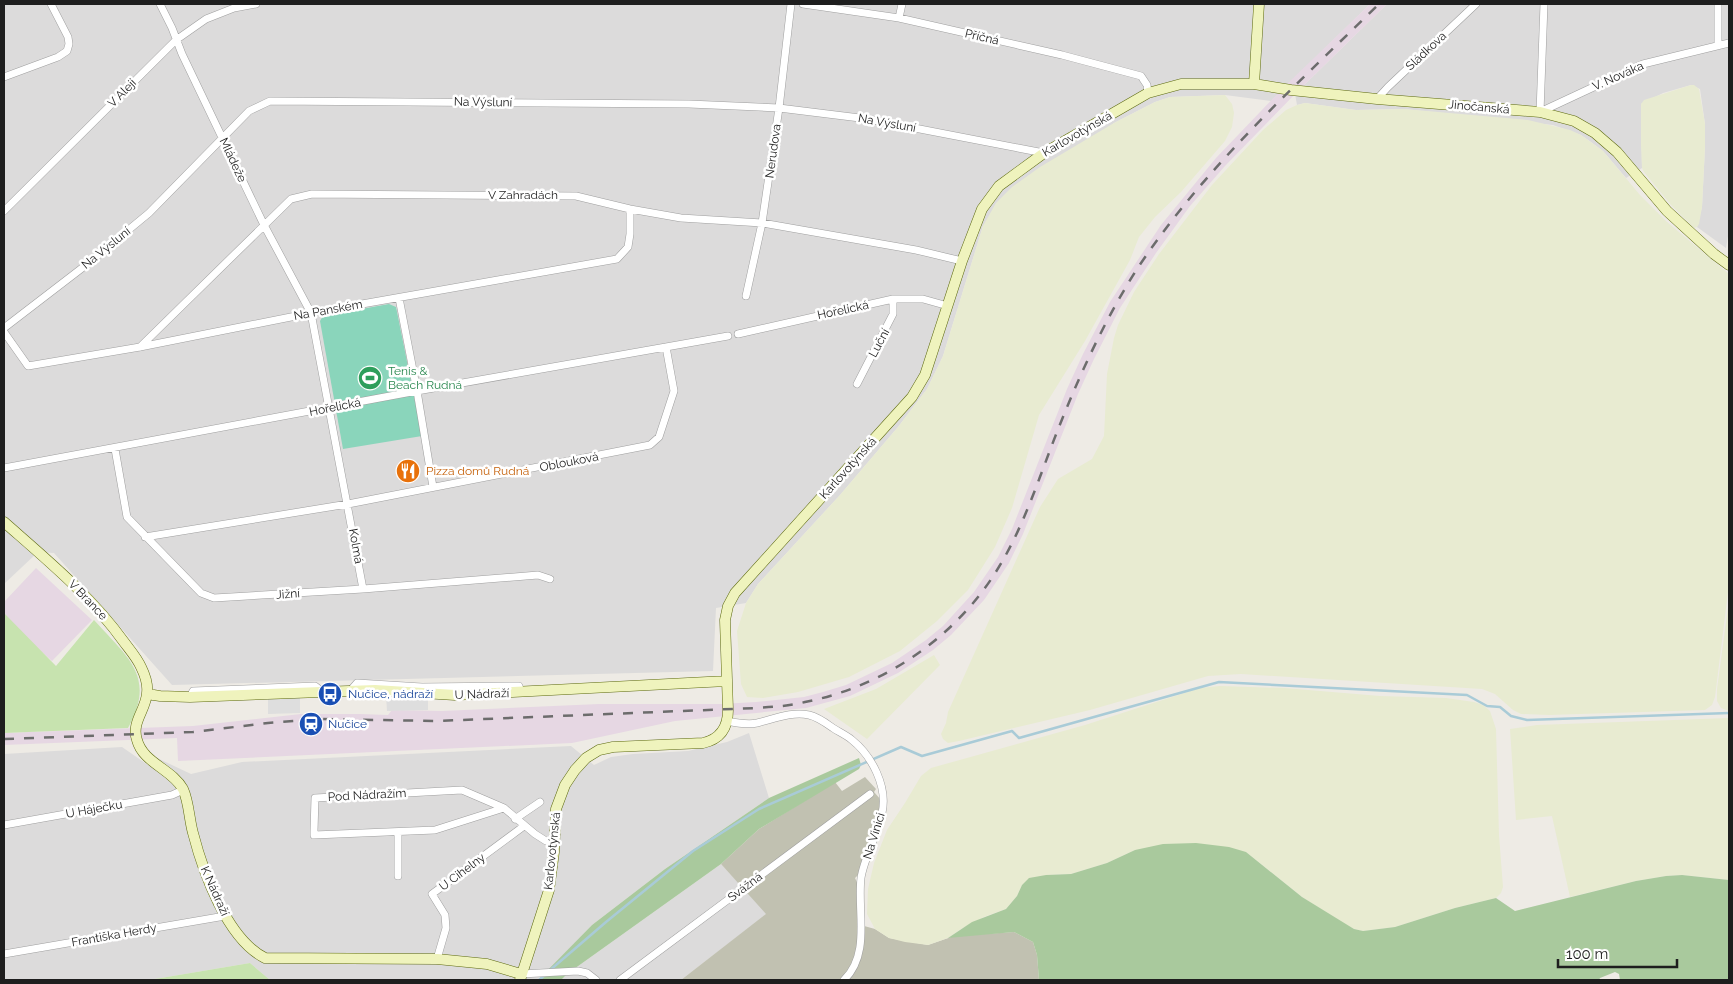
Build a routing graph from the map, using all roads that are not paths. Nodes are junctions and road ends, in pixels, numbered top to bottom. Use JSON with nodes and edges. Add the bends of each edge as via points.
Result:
{"nodes":[{"id":1,"x":51,"y":4,"type":"edge"},
{"id":2,"x":160,"y":4,"type":"edge"},
{"id":3,"x":256,"y":4,"type":"edge"},
{"id":4,"x":791,"y":4,"type":"edge"},
{"id":5,"x":803,"y":4,"type":"edge"},
{"id":6,"x":902,"y":4,"type":"edge"},
{"id":7,"x":1259,"y":4,"type":"edge"},
{"id":8,"x":1476,"y":4,"type":"edge"},
{"id":9,"x":1544,"y":4,"type":"edge"},
{"id":10,"x":1718,"y":4,"type":"edge"},
{"id":11,"x":899,"y":18,"type":"junction"},
{"id":12,"x":176,"y":40,"type":"junction"},
{"id":13,"x":1729,"y":43,"type":"edge"},
{"id":14,"x":1718,"y":45,"type":"junction"},
{"id":15,"x":4,"y":78,"type":"edge"},
{"id":16,"x":1254,"y":84,"type":"junction"},
{"id":17,"x":1148,"y":93,"type":"junction"},
{"id":18,"x":1378,"y":99,"type":"junction"},
{"id":19,"x":779,"y":108,"type":"junction"},
{"id":20,"x":1540,"y":112,"type":"junction"},
{"id":21,"x":222,"y":137,"type":"junction"},
{"id":22,"x":1044,"y":153,"type":"junction"},
{"id":23,"x":630,"y":209,"type":"junction"},
{"id":24,"x":4,"y":210,"type":"edge"},
{"id":25,"x":762,"y":223,"type":"junction"},
{"id":26,"x":264,"y":225,"type":"junction"},
{"id":27,"x":962,"y":261,"type":"junction"},
{"id":28,"x":1729,"y":265,"type":"edge"},
{"id":29,"x":746,"y":296,"type":"dead end"},
{"id":30,"x":399,"y":298,"type":"junction"},
{"id":31,"x":893,"y":299,"type":"junction"},
{"id":32,"x":948,"y":306,"type":"junction"},
{"id":33,"x":311,"y":313,"type":"junction"},
{"id":34,"x":4,"y":328,"type":"edge"},
{"id":35,"x":4,"y":332,"type":"edge"},
{"id":36,"x":738,"y":334,"type":"dead end"},
{"id":37,"x":728,"y":336,"type":"dead end"},
{"id":38,"x":140,"y":347,"type":"junction"},
{"id":39,"x":666,"y":347,"type":"junction"},
{"id":40,"x":857,"y":384,"type":"dead end"},
{"id":41,"x":417,"y":391,"type":"junction"},
{"id":42,"x":329,"y":409,"type":"junction"},
{"id":43,"x":115,"y":449,"type":"junction"},
{"id":44,"x":4,"y":468,"type":"edge"},
{"id":45,"x":433,"y":487,"type":"junction"},
{"id":46,"x":348,"y":504,"type":"junction"},
{"id":47,"x":4,"y":522,"type":"edge"},
{"id":48,"x":145,"y":537,"type":"junction"},
{"id":49,"x":550,"y":579,"type":"dead end"},
{"id":50,"x":364,"y":589,"type":"junction"},
{"id":51,"x":727,"y":681,"type":"junction"},
{"id":52,"x":147,"y":694,"type":"junction"},
{"id":53,"x":727,"y":721,"type":"junction"},
{"id":54,"x":183,"y":790,"type":"junction"},
{"id":55,"x":870,"y":794,"type":"dead end"},
{"id":56,"x":540,"y":802,"type":"dead end"},
{"id":57,"x":504,"y":808,"type":"junction"},
{"id":58,"x":515,"y":819,"type":"junction"},
{"id":59,"x":4,"y":825,"type":"edge"},
{"id":60,"x":524,"y":826,"type":"junction"},
{"id":61,"x":398,"y":832,"type":"junction"},
{"id":62,"x":554,"y":842,"type":"junction"},
{"id":63,"x":398,"y":876,"type":"dead end"},
{"id":64,"x":225,"y":916,"type":"junction"},
{"id":65,"x":4,"y":954,"type":"edge"},
{"id":66,"x":437,"y":959,"type":"junction"},
{"id":67,"x":521,"y":977,"type":"edge"},
{"id":68,"x":596,"y":980,"type":"edge"},
{"id":69,"x":620,"y":980,"type":"edge"},
{"id":70,"x":844,"y":980,"type":"edge"}],
"edges":[{"from":1,"to":15,"type":"street","via":[[68,37],[67,51]]},
{"from":2,"to":12,"type":"street","name":"Mládeže"},
{"from":3,"to":12,"type":"street","name":"V Aleji","via":[[206,19]]},
{"from":4,"to":19,"type":"street","name":"Nerudova"},
{"from":5,"to":11,"type":"street","name":"Příčná"},
{"from":6,"to":11,"type":"street"},
{"from":7,"to":16,"type":"street"},
{"from":8,"to":18,"type":"street","name":"Sládkova"},
{"from":9,"to":20,"type":"street"},
{"from":10,"to":14,"type":"street"},
{"from":11,"to":17,"type":"street","name":"Příčná","via":[[1141,76]]},
{"from":12,"to":21,"type":"street","name":"Mládeže"},
{"from":12,"to":24,"type":"street","name":"V Aleji"},
{"from":13,"to":14,"type":"street","name":"V. Nováka"},
{"from":14,"to":20,"type":"street","name":"V. Nováka","via":[[1643,64]]},
{"from":16,"to":17,"type":"street","name":"Karlovotýnská","via":[[1181,84]]},
{"from":16,"to":18,"type":"street","name":"Jinočanská"},
{"from":17,"to":22,"type":"street","name":"Karlovotýnská"},
{"from":18,"to":20,"type":"street","name":"Jinočanská"},
{"from":19,"to":21,"type":"street","name":"Na Výsluní","via":[[689,104],[270,101],[249,110]]},
{"from":19,"to":22,"type":"street","name":"Na Výsluní","via":[[868,119]]},
{"from":19,"to":25,"type":"street","name":"Nerudova"},
{"from":20,"to":28,"type":"street","name":"Jinočanská","via":[[1574,121],[1595,133],[1617,152],[1667,211]]},
{"from":21,"to":26,"type":"street","name":"Mládeže"},
{"from":21,"to":34,"type":"street","name":"Na Výsluní","via":[[149,213]]},
{"from":22,"to":27,"type":"street","name":"Karlovotýnská","via":[[999,186],[982,208]]},
{"from":23,"to":25,"type":"street","name":"V Zahradách","via":[[681,218]]},
{"from":23,"to":26,"type":"street","name":"V Zahradách","via":[[576,196],[312,194],[291,199]]},
{"from":23,"to":30,"type":"street","name":"Na Panském","via":[[628,247],[617,259]]},
{"from":25,"to":27,"type":"street","name":"V Zahradách"},
{"from":25,"to":29,"type":"street","name":"Nerudova"},
{"from":26,"to":33,"type":"street","name":"Mládeže"},
{"from":26,"to":38,"type":"street","name":"V Zahradách"},
{"from":27,"to":32,"type":"street","name":"Karlovotýnská"},
{"from":30,"to":33,"type":"street","name":"Na Panském"},
{"from":30,"to":41,"type":"street"},
{"from":31,"to":32,"type":"street","name":"Hořelická","via":[[923,299]]},
{"from":31,"to":36,"type":"street","name":"Hořelická"},
{"from":31,"to":40,"type":"street","name":"Luční","via":[[893,314]]},
{"from":32,"to":51,"type":"street","name":"Karlovotýnská","via":[[925,375],[912,397],[735,593],[725,620]]},
{"from":33,"to":38,"type":"street","name":"Na Panském"},
{"from":33,"to":42,"type":"street","name":"Mládeže"},
{"from":35,"to":38,"type":"street","name":"Na Panském","via":[[28,366]]},
{"from":37,"to":39,"type":"street"},
{"from":39,"to":41,"type":"street","name":"Hořelická"},
{"from":39,"to":45,"type":"street","name":"Oblouková","via":[[674,391],[659,437],[650,445]]},
{"from":41,"to":42,"type":"street","name":"Hořelická"},
{"from":41,"to":45,"type":"street"},
{"from":42,"to":43,"type":"street","name":"Hořelická"},
{"from":42,"to":46,"type":"street","name":"Kolmá"},
{"from":43,"to":44,"type":"street","name":"Hořelická"},
{"from":43,"to":48,"type":"street","name":"Jižní","via":[[127,517]]},
{"from":45,"to":46,"type":"street","name":"Oblouková"},
{"from":46,"to":48,"type":"street","name":"Oblouková"},
{"from":46,"to":50,"type":"street","name":"Kolmá"},
{"from":47,"to":52,"type":"street","name":"V Brance","via":[[111,623],[141,667]]},
{"from":48,"to":50,"type":"street","name":"Jižní","via":[[201,593],[214,598]]},
{"from":49,"to":50,"type":"street","name":"Jižní","via":[[538,575]]},
{"from":51,"to":52,"type":"street","name":"U Nádraží","via":[[455,695],[350,690],[190,697]]},
{"from":51,"to":53,"type":"street","name":"Karlovotýnská"},
{"from":52,"to":54,"type":"street","name":"K Nádraží","via":[[136,726],[138,743],[152,761],[176,779]]},
{"from":53,"to":62,"type":"street","name":"Karlovotýnská","via":[[725,729],[708,741],[613,747],[599,750],[586,758],[565,785],[556,809]]},
{"from":53,"to":70,"type":"street","name":"Na Vinici","via":[[751,723],[784,716],[810,715],[852,740],[866,755],[878,776],[882,787],[882,813],[861,878],[862,933],[859,951]]},
{"from":54,"to":59,"type":"street","name":"U Háječku","via":[[172,795]]},
{"from":54,"to":64,"type":"street","name":"K Nádraží","via":[[197,850]]},
{"from":55,"to":69,"type":"street","name":"Svážná"},
{"from":56,"to":58,"type":"street"},
{"from":57,"to":58,"type":"street","name":"Pod Nádražím"},
{"from":57,"to":61,"type":"street","name":"Pod Nádražím","via":[[435,830]]},
{"from":57,"to":61,"type":"street","name":"Pod Nádražím","via":[[462,790],[316,798],[314,835]]},
{"from":58,"to":60,"type":"street","name":"Pod Nádražím"},
{"from":60,"to":62,"type":"street","name":"Pod Nádražím","via":[[546,841]]},
{"from":60,"to":66,"type":"street","name":"U Cihelny","via":[[432,894],[445,915],[446,928]]},
{"from":61,"to":63,"type":"street"},
{"from":62,"to":67,"type":"street","name":"Karlovotýnská","via":[[549,890]]},
{"from":64,"to":65,"type":"street","name":"Františka Herdy"},
{"from":64,"to":66,"type":"street","name":"K Nádraží","via":[[247,945],[266,958]]},
{"from":66,"to":67,"type":"street","name":"K Nádraží","via":[[487,964]]},
{"from":67,"to":68,"type":"street","via":[[578,971]]}]}
